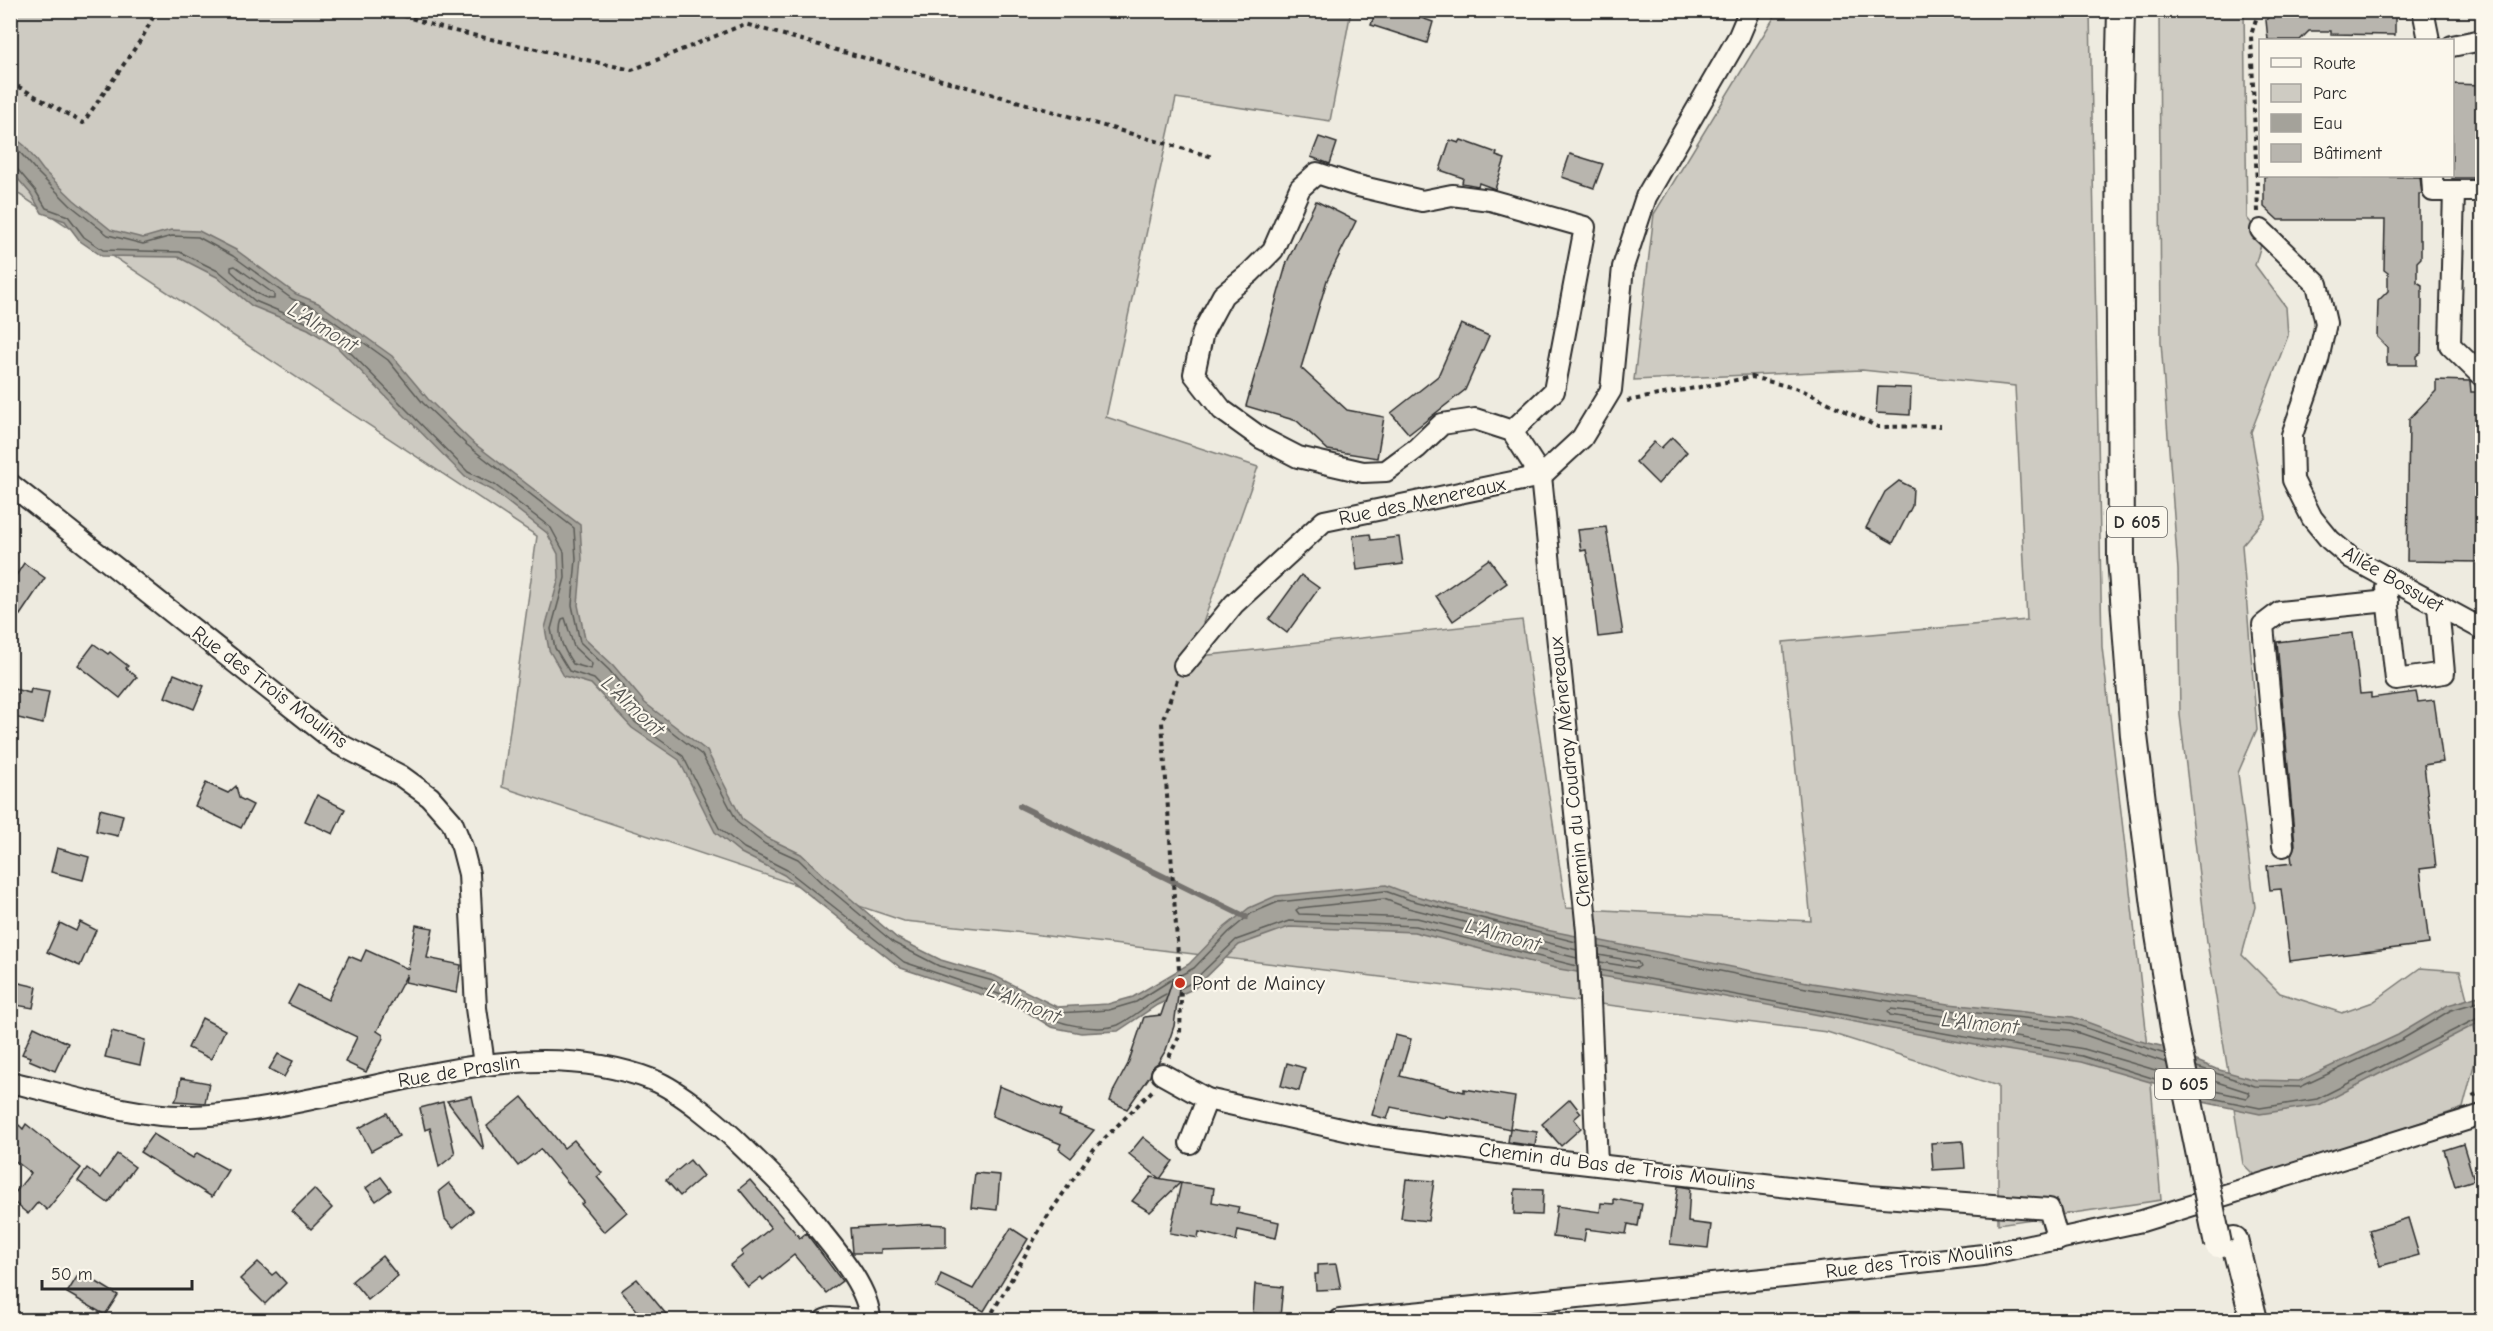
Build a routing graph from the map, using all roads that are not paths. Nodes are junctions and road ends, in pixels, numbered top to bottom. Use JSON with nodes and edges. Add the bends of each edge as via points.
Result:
{"nodes":[{"id":1,"x":1750,"y":10,"type":"edge"},
{"id":2,"x":2121,"y":10,"type":"edge"},
{"id":3,"x":2136,"y":10,"type":"edge"},
{"id":4,"x":2423,"y":10,"type":"edge"},
{"id":5,"x":2429,"y":39,"type":"edge"},
{"id":6,"x":2482,"y":40,"type":"edge"},
{"id":7,"x":2454,"y":45,"type":"edge"},
{"id":8,"x":2432,"y":177,"type":"edge"},
{"id":9,"x":2454,"y":191,"type":"junction"},
{"id":10,"x":2482,"y":191,"type":"edge"},
{"id":11,"x":2261,"y":230,"type":"road end"},
{"id":12,"x":2482,"y":376,"type":"edge"},
{"id":13,"x":1512,"y":431,"type":"junction"},
{"id":14,"x":1541,"y":477,"type":"junction"},
{"id":15,"x":10,"y":484,"type":"edge"},
{"id":16,"x":2384,"y":577,"type":"junction"},
{"id":17,"x":2388,"y":601,"type":"junction"},
{"id":18,"x":2438,"y":606,"type":"junction"},
{"id":19,"x":2482,"y":629,"type":"edge"},
{"id":20,"x":1184,"y":665,"type":"road end"},
{"id":21,"x":2283,"y":846,"type":"dead end"},
{"id":22,"x":2166,"y":922,"type":"junction"},
{"id":23,"x":484,"y":1064,"type":"junction"},
{"id":24,"x":1162,"y":1074,"type":"road end"},
{"id":25,"x":10,"y":1082,"type":"edge"},
{"id":26,"x":1208,"y":1099,"type":"junction"},
{"id":27,"x":2482,"y":1115,"type":"edge"},
{"id":28,"x":1190,"y":1143,"type":"dead end"},
{"id":29,"x":1597,"y":1163,"type":"junction"},
{"id":30,"x":2058,"y":1240,"type":"junction"},
{"id":31,"x":2226,"y":1242,"type":"junction"},
{"id":32,"x":825,"y":1320,"type":"edge"},
{"id":33,"x":868,"y":1320,"type":"edge"},
{"id":34,"x":1340,"y":1320,"type":"edge"},
{"id":35,"x":2238,"y":1320,"type":"edge"},
{"id":36,"x":2254,"y":1320,"type":"edge"}],
"edges":[{"from":1,"to":14,"type":"street","via":[[1739,36],[1646,197],[1623,267],[1611,390],[1582,438]]},
{"from":2,"to":22,"type":"main road","number":"D 605","via":[[2121,557],[2134,736]]},
{"from":3,"to":22,"type":"main road","number":"D 605","via":[[2134,461],[2138,572]]},
{"from":4,"to":5,"type":"street"},
{"from":6,"to":7,"type":"street"},
{"from":8,"to":9,"type":"street","via":[[2433,191]]},
{"from":9,"to":10,"type":"street"},
{"from":9,"to":12,"type":"street","via":[[2450,345]]},
{"from":11,"to":16,"type":"street","name":"Allée Bossuet","via":[[2317,284],[2326,323],[2318,360],[2292,435],[2293,480],[2312,518],[2330,540]]},
{"from":13,"to":13,"type":"street","via":[[1554,391],[1585,228],[1490,200],[1452,195],[1422,201],[1317,173],[1300,188],[1273,250],[1223,295],[1203,332],[1194,374],[1222,410],[1261,438],[1298,457],[1363,472],[1386,471],[1442,424],[1476,420]]},
{"from":13,"to":14,"type":"street"},
{"from":14,"to":20,"type":"street","name":"Rue des Menereaux","via":[[1324,521],[1234,604]]},
{"from":14,"to":29,"type":"street","name":"Chemin du Coudray Ménereaux","via":[[1587,931]]},
{"from":15,"to":23,"type":"street","name":"Rue des Trois Moulins","via":[[337,743],[401,776],[430,797],[452,822],[469,874],[476,1008]]},
{"from":16,"to":17,"type":"street"},
{"from":16,"to":18,"type":"street","name":"Allée Bossuet"},
{"from":17,"to":18,"type":"street","via":[[2396,680],[2444,673]]},
{"from":17,"to":21,"type":"street","via":[[2280,612],[2263,625]]},
{"from":18,"to":19,"type":"street","name":"Allée Bossuet"},
{"from":22,"to":31,"type":"main road","number":"D 605","bridge":true,"via":[[2174,1028]]},
{"from":23,"to":25,"type":"street","name":"Rue de Praslin","via":[[244,1113],[189,1117],[151,1114]]},
{"from":23,"to":33,"type":"street","name":"Rue de Praslin","via":[[530,1060],[592,1063],[655,1080],[693,1105],[728,1132],[790,1193],[859,1284],[870,1309]]},
{"from":24,"to":26,"type":"street","name":"Chemin du Bas de Trois Moulins"},
{"from":26,"to":28,"type":"street"},
{"from":26,"to":29,"type":"street","name":"Chemin du Bas de Trois Moulins","via":[[1372,1136]]},
{"from":27,"to":30,"type":"street","name":"Rue des Trois Moulins","via":[[2142,1221]]},
{"from":29,"to":30,"type":"street","name":"Chemin du Bas de Trois Moulins","via":[[1869,1196],[2049,1209]]},
{"from":30,"to":34,"type":"street","name":"Rue des Trois Moulins","via":[[1983,1255],[1796,1276]]},
{"from":31,"to":35,"type":"main road","number":"D 605"},
{"from":31,"to":36,"type":"main road","number":"D 605"},
{"from":32,"to":33,"type":"street"}]}
